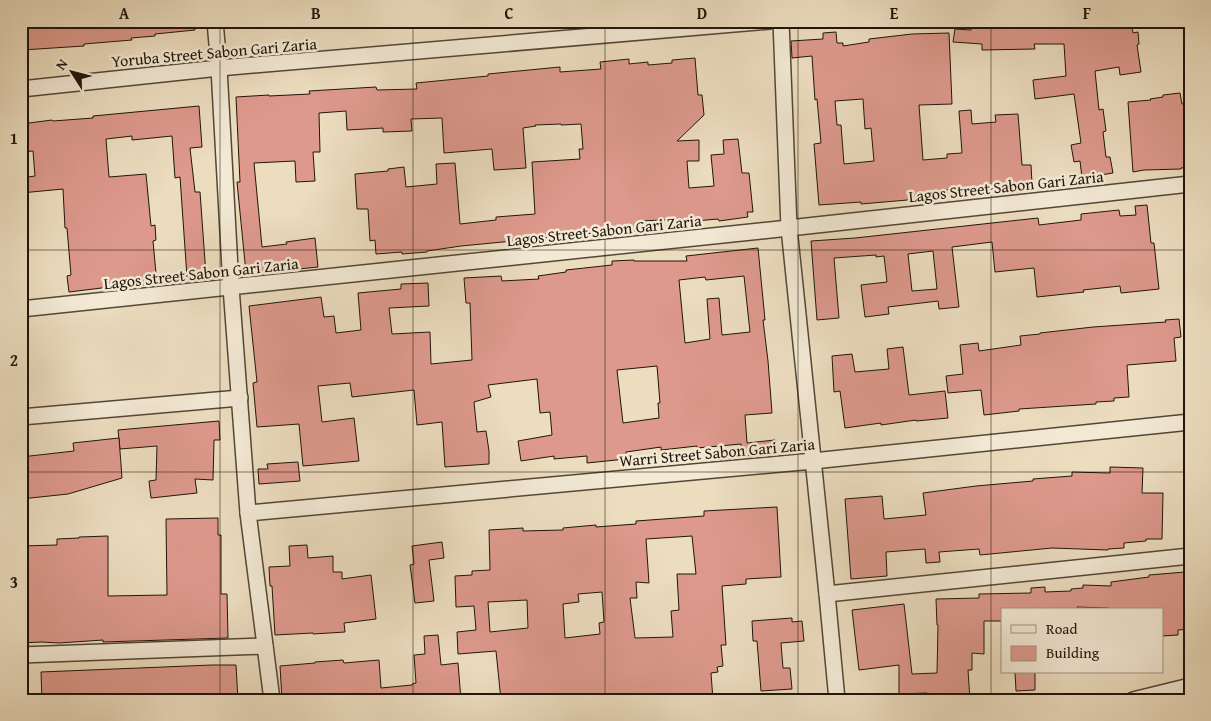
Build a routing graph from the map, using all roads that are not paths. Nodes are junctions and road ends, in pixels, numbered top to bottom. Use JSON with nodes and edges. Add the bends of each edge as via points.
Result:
{"nodes":[{"id":1,"x":214,"y":21,"type":"edge"},
{"id":2,"x":770,"y":21,"type":"edge"},
{"id":3,"x":780,"y":21,"type":"edge"},
{"id":4,"x":219,"y":68,"type":"junction"},
{"id":5,"x":21,"y":88,"type":"edge"},
{"id":6,"x":1190,"y":184,"type":"edge"},
{"id":7,"x":788,"y":228,"type":"junction"},
{"id":8,"x":231,"y":287,"type":"junction"},
{"id":9,"x":21,"y":309,"type":"edge"},
{"id":10,"x":240,"y":398,"type":"junction"},
{"id":11,"x":21,"y":418,"type":"edge"},
{"id":12,"x":1190,"y":422,"type":"edge"},
{"id":13,"x":813,"y":461,"type":"junction"},
{"id":14,"x":248,"y":513,"type":"junction"},
{"id":15,"x":1190,"y":556,"type":"edge"},
{"id":16,"x":827,"y":594,"type":"junction"},
{"id":17,"x":265,"y":646,"type":"junction"},
{"id":18,"x":21,"y":655,"type":"edge"},
{"id":19,"x":1190,"y":686,"type":"edge"},
{"id":20,"x":272,"y":700,"type":"edge"},
{"id":21,"x":837,"y":700,"type":"edge"},
{"id":22,"x":1133,"y":700,"type":"edge"}],
"edges":[{"from":1,"to":4,"type":"street"},
{"from":2,"to":4,"type":"street","name":"Yoruba Street Sabon Gari Zaria"},
{"from":3,"to":7,"type":"street"},
{"from":4,"to":5,"type":"street","name":"Yoruba Street Sabon Gari Zaria"},
{"from":4,"to":8,"type":"street"},
{"from":6,"to":7,"type":"street","name":"Lagos Street Sabon Gari Zaria"},
{"from":7,"to":8,"type":"street","name":"Lagos Street Sabon Gari Zaria"},
{"from":7,"to":13,"type":"street"},
{"from":8,"to":9,"type":"street","name":"Lagos Street Sabon Gari Zaria"},
{"from":8,"to":10,"type":"street"},
{"from":10,"to":11,"type":"street"},
{"from":10,"to":14,"type":"street"},
{"from":12,"to":13,"type":"street","name":"Warri Street Sabon Gari Zaria"},
{"from":13,"to":14,"type":"street","name":"Warri Street Sabon Gari Zaria"},
{"from":13,"to":16,"type":"street"},
{"from":14,"to":17,"type":"street"},
{"from":15,"to":16,"type":"street"},
{"from":16,"to":21,"type":"street"},
{"from":17,"to":18,"type":"street"},
{"from":17,"to":20,"type":"street"},
{"from":19,"to":22,"type":"street"}]}
